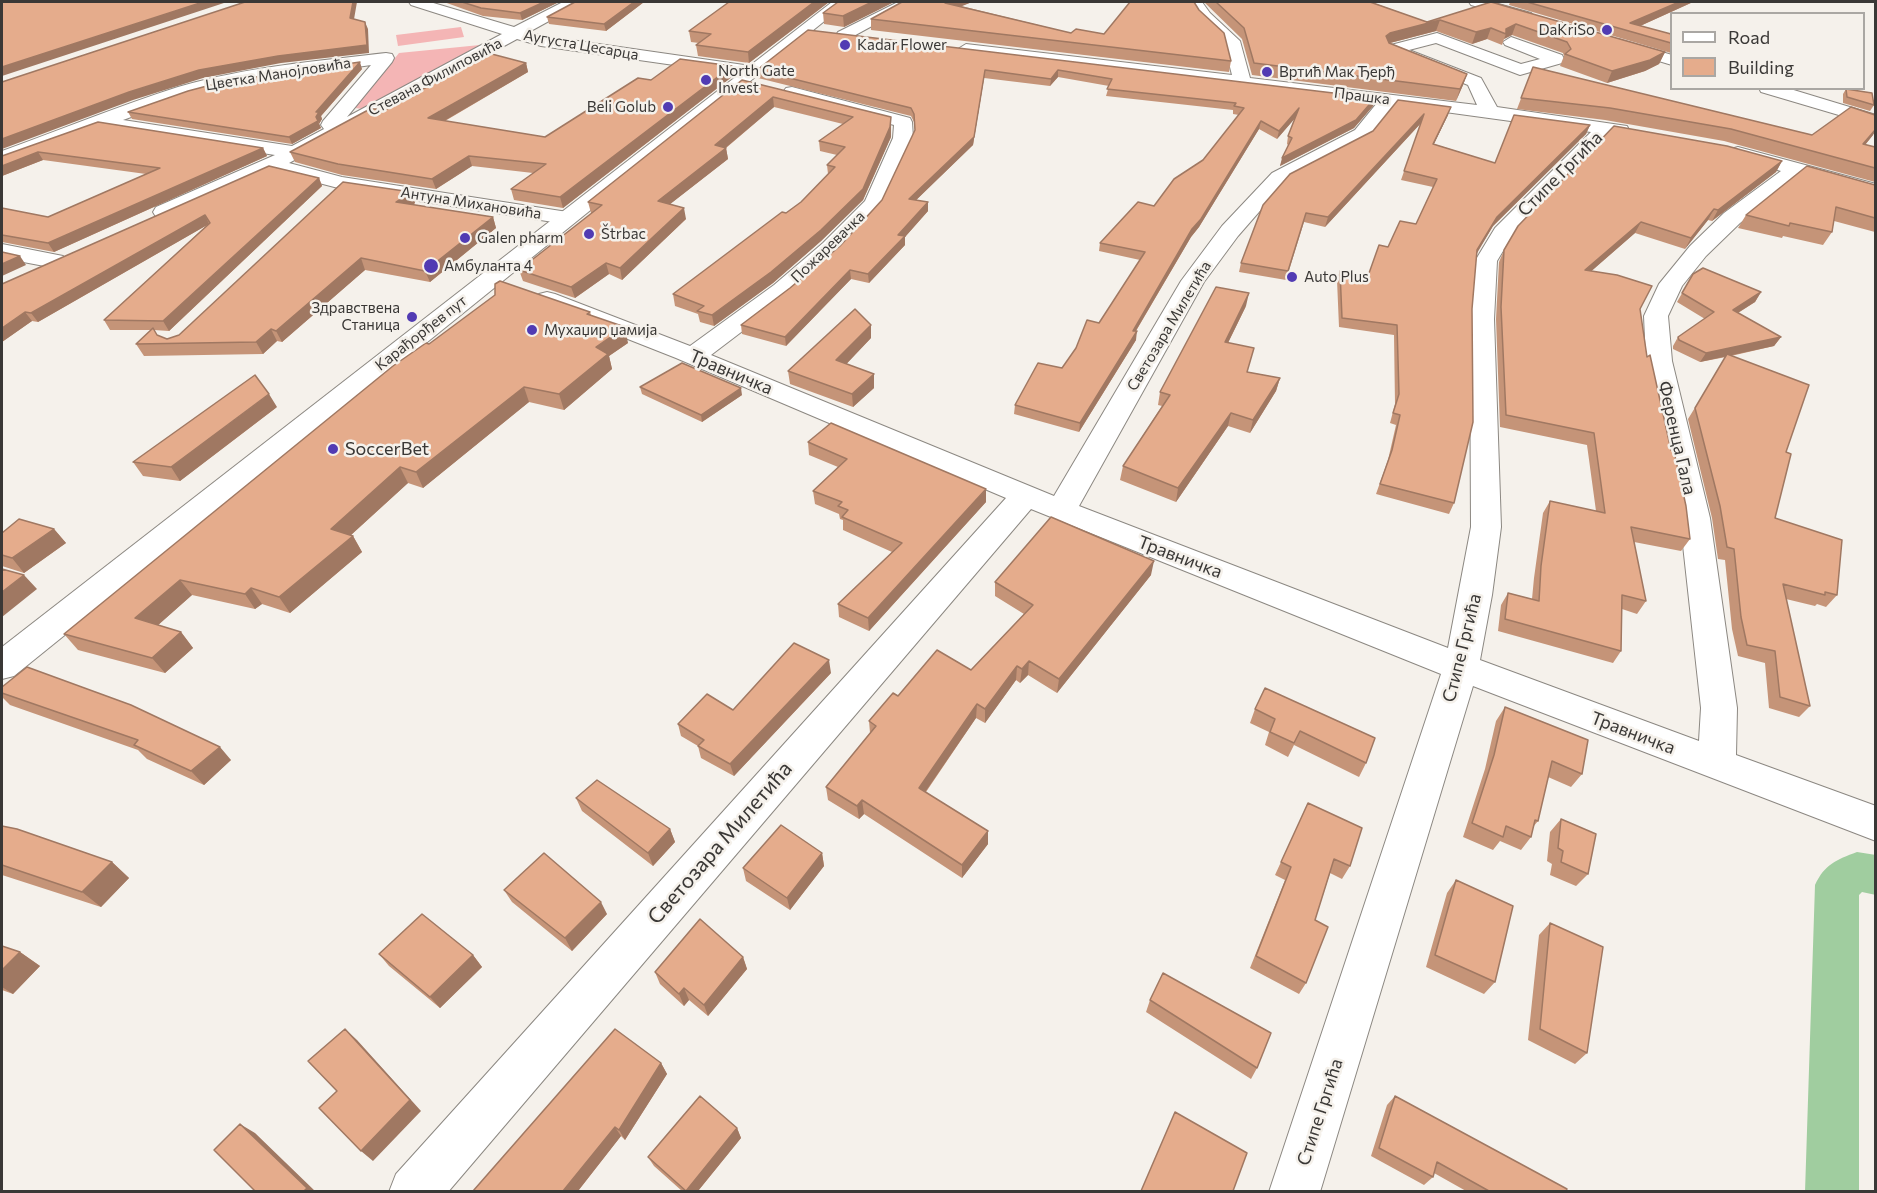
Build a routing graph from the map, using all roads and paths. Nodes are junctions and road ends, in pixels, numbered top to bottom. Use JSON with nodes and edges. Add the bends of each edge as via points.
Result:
{"nodes":[{"id":1,"x":416,"y":2,"type":"edge"},
{"id":2,"x":573,"y":2,"type":"edge"},
{"id":3,"x":841,"y":2,"type":"edge"},
{"id":4,"x":909,"y":2,"type":"edge"},
{"id":5,"x":1195,"y":2,"type":"edge"},
{"id":6,"x":1476,"y":2,"type":"edge"},
{"id":7,"x":1541,"y":21,"type":"edge"},
{"id":8,"x":806,"y":29,"type":"junction"},
{"id":9,"x":514,"y":34,"type":"junction"},
{"id":10,"x":844,"y":35,"type":"junction"},
{"id":11,"x":879,"y":39,"type":"edge"},
{"id":12,"x":1607,"y":41,"type":"edge"},
{"id":13,"x":1511,"y":42,"type":"edge"},
{"id":14,"x":950,"y":47,"type":"edge"},
{"id":15,"x":1670,"y":60,"type":"edge"},
{"id":16,"x":1520,"y":70,"type":"junction"},
{"id":17,"x":746,"y":76,"type":"junction"},
{"id":18,"x":1242,"y":81,"type":"junction"},
{"id":19,"x":1475,"y":82,"type":"junction"},
{"id":20,"x":1774,"y":90,"type":"edge"},
{"id":21,"x":1389,"y":100,"type":"junction"},
{"id":22,"x":1490,"y":112,"type":"junction"},
{"id":23,"x":1875,"y":121,"type":"edge"},
{"id":24,"x":103,"y":123,"type":"junction"},
{"id":25,"x":1621,"y":130,"type":"joint"},
{"id":26,"x":316,"y":141,"type":"junction"},
{"id":27,"x":1724,"y":149,"type":"edge"},
{"id":28,"x":295,"y":152,"type":"junction"},
{"id":29,"x":2,"y":158,"type":"edge"},
{"id":30,"x":271,"y":165,"type":"junction"},
{"id":31,"x":1796,"y":169,"type":"junction"},
{"id":32,"x":342,"y":183,"type":"junction"},
{"id":33,"x":1875,"y":191,"type":"edge"},
{"id":34,"x":325,"y":199,"type":"edge"},
{"id":35,"x":152,"y":218,"type":"edge"},
{"id":36,"x":566,"y":218,"type":"junction"},
{"id":37,"x":2,"y":251,"type":"edge"},
{"id":38,"x":23,"y":276,"type":"edge"},
{"id":39,"x":489,"y":280,"type":"junction"},
{"id":40,"x":693,"y":356,"type":"junction"},
{"id":41,"x":1043,"y":503,"type":"junction"},
{"id":42,"x":2,"y":666,"type":"edge"},
{"id":43,"x":1461,"y":667,"type":"junction"},
{"id":44,"x":1717,"y":764,"type":"junction"},
{"id":45,"x":1875,"y":824,"type":"edge"},
{"id":46,"x":414,"y":1191,"type":"edge"},
{"id":47,"x":1294,"y":1191,"type":"edge"}],
"edges":[{"from":1,"to":9,"type":"street","name":"Аугуста Цесарца"},
{"from":2,"to":9,"type":"street","name":"Стевана Филиповића"},
{"from":3,"to":8,"type":"street","name":"Карађорђев пут"},
{"from":4,"to":10,"type":"street"},
{"from":5,"to":18,"type":"street","via":[[1204,16],[1232,41]]},
{"from":6,"to":7,"type":"street"},
{"from":8,"to":10,"type":"street"},
{"from":8,"to":17,"type":"street","name":"Карађорђев пут"},
{"from":9,"to":17,"type":"street","name":"Аугуста Цесарца"},
{"from":9,"to":26,"type":"street","name":"Стевана Филиповића"},
{"from":10,"to":11,"type":"street"},
{"from":12,"to":15,"type":"street"},
{"from":13,"to":16,"type":"street","via":[[1561,57]]},
{"from":14,"to":18,"type":"street","name":"Прашка"},
{"from":16,"to":19,"type":"street"},
{"from":16,"to":19,"type":"street","via":[[1437,38],[1393,49]]},
{"from":17,"to":36,"type":"street","name":"Карађорђев пут"},
{"from":17,"to":40,"type":"street","name":"Пожаревачка","via":[[903,122],[903,138],[874,203],[831,248]]},
{"from":18,"to":21,"type":"street","name":"Прашка"},
{"from":19,"to":22,"type":"street"},
{"from":20,"to":23,"type":"street"},
{"from":21,"to":22,"type":"street","name":"Прашка"},
{"from":21,"to":41,"type":"street","name":"Светозара Милетића","via":[[1362,134],[1279,177],[1230,231]]},
{"from":22,"to":25,"type":"street","name":"Прашка"},
{"from":24,"to":26,"type":"street","name":"Цветка Манојловића","via":[[185,91],[224,81],[386,58]]},
{"from":24,"to":28,"type":"street"},
{"from":24,"to":29,"type":"street","name":"Цветка Манојловића"},
{"from":25,"to":43,"type":"street","name":"Стипе Гргића","via":[[1503,233],[1486,261],[1482,319],[1486,526]]},
{"from":26,"to":28,"type":"street","name":"Стевана Филиповића"},
{"from":27,"to":31,"type":"street"},
{"from":28,"to":30,"type":"street","name":"Стевана Филиповића"},
{"from":30,"to":32,"type":"street","name":"Антуна Михановића"},
{"from":30,"to":35,"type":"street","name":"Стевана Филиповића"},
{"from":31,"to":33,"type":"street"},
{"from":31,"to":44,"type":"street","name":"Ференца Гала","via":[[1732,218],[1698,250],[1671,284],[1656,316],[1659,361],[1695,518],[1719,708]]},
{"from":32,"to":34,"type":"street"},
{"from":32,"to":36,"type":"street","name":"Антуна Михановића"},
{"from":36,"to":39,"type":"street","name":"Карађорђев пут"},
{"from":37,"to":38,"type":"street","via":[[66,257]]},
{"from":39,"to":40,"type":"street","name":"Травничка","via":[[586,312]]},
{"from":39,"to":42,"type":"street","name":"Карађорђев пут"},
{"from":40,"to":41,"type":"street","name":"Травничка"},
{"from":41,"to":43,"type":"street","name":"Травничка"},
{"from":41,"to":46,"type":"street","name":"Светозара Милетића"},
{"from":43,"to":44,"type":"street","name":"Травничка"},
{"from":43,"to":47,"type":"street","name":"Стипе Гргића"},
{"from":44,"to":45,"type":"street","name":"Травничка"}]}
